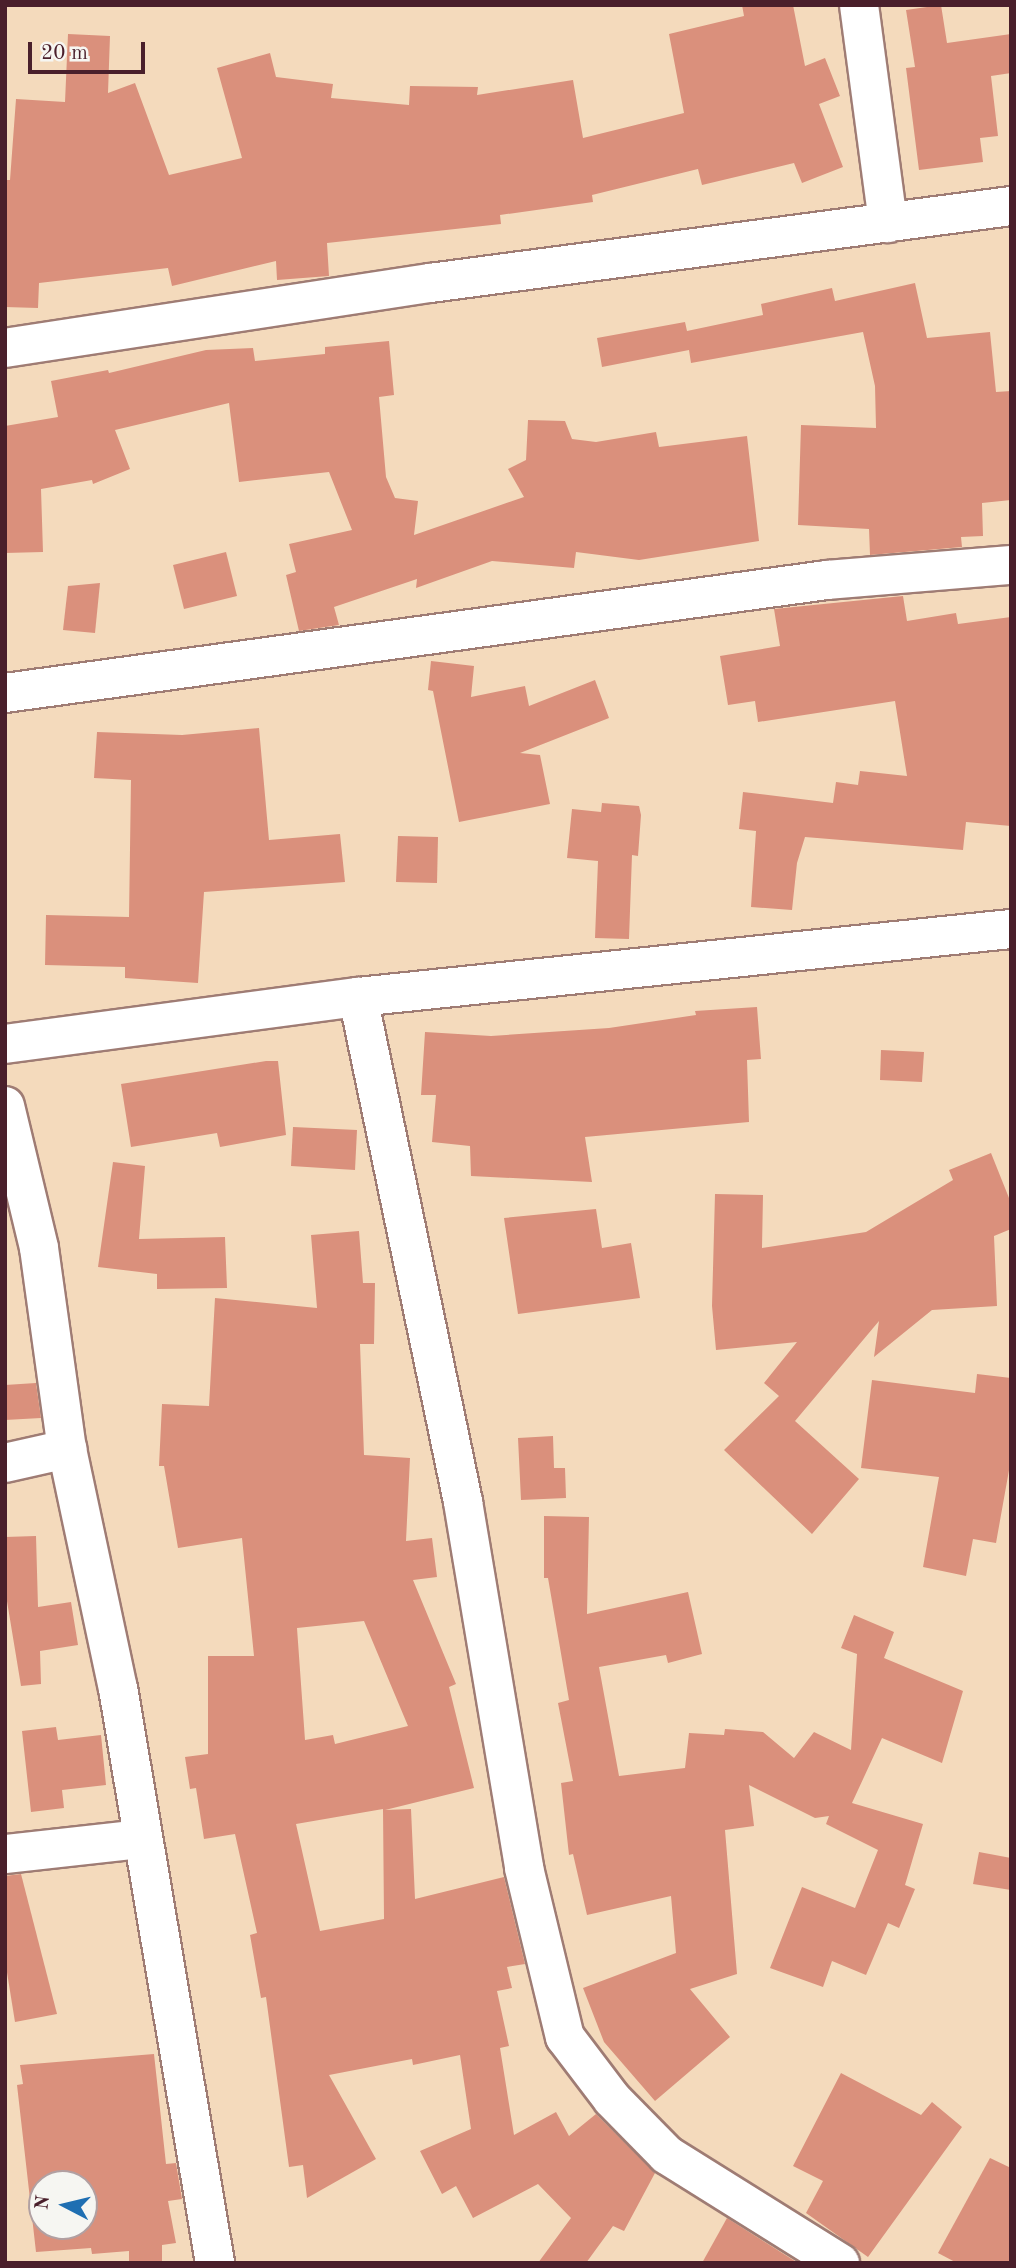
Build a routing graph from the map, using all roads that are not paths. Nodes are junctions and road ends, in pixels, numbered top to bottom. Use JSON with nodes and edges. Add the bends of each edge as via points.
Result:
{"nodes":[{"id":1,"x":859,"y":5,"type":"edge"},
{"id":2,"x":1011,"y":206,"type":"edge"},
{"id":3,"x":888,"y":223,"type":"junction"},
{"id":4,"x":5,"y":348,"type":"edge"},
{"id":5,"x":1011,"y":565,"type":"edge"},
{"id":6,"x":5,"y":693,"type":"edge"},
{"id":7,"x":1011,"y":929,"type":"edge"},
{"id":8,"x":358,"y":997,"type":"junction"},
{"id":9,"x":5,"y":1044,"type":"edge"},
{"id":10,"x":5,"y":1106,"type":"edge"},
{"id":11,"x":67,"y":1449,"type":"junction"},
{"id":12,"x":5,"y":1463,"type":"edge"},
{"id":13,"x":141,"y":1839,"type":"junction"},
{"id":14,"x":5,"y":1854,"type":"edge"},
{"id":15,"x":215,"y":2263,"type":"edge"},
{"id":16,"x":840,"y":2263,"type":"edge"}],
"edges":[{"from":1,"to":3,"type":"street"},
{"from":2,"to":3,"type":"street"},
{"from":3,"to":4,"type":"street","via":[[430,282]]},
{"from":5,"to":6,"type":"street","via":[[827,580]]},
{"from":7,"to":8,"type":"street"},
{"from":8,"to":9,"type":"street"},
{"from":8,"to":16,"type":"street","via":[[463,1502],[524,1868],[565,2037],[612,2099],[667,2155]]},
{"from":10,"to":11,"type":"street","via":[[39,1248]]},
{"from":11,"to":12,"type":"street"},
{"from":11,"to":13,"type":"street","via":[[118,1688]]},
{"from":13,"to":14,"type":"street"},
{"from":13,"to":15,"type":"street","via":[[176,2016]]}]}
